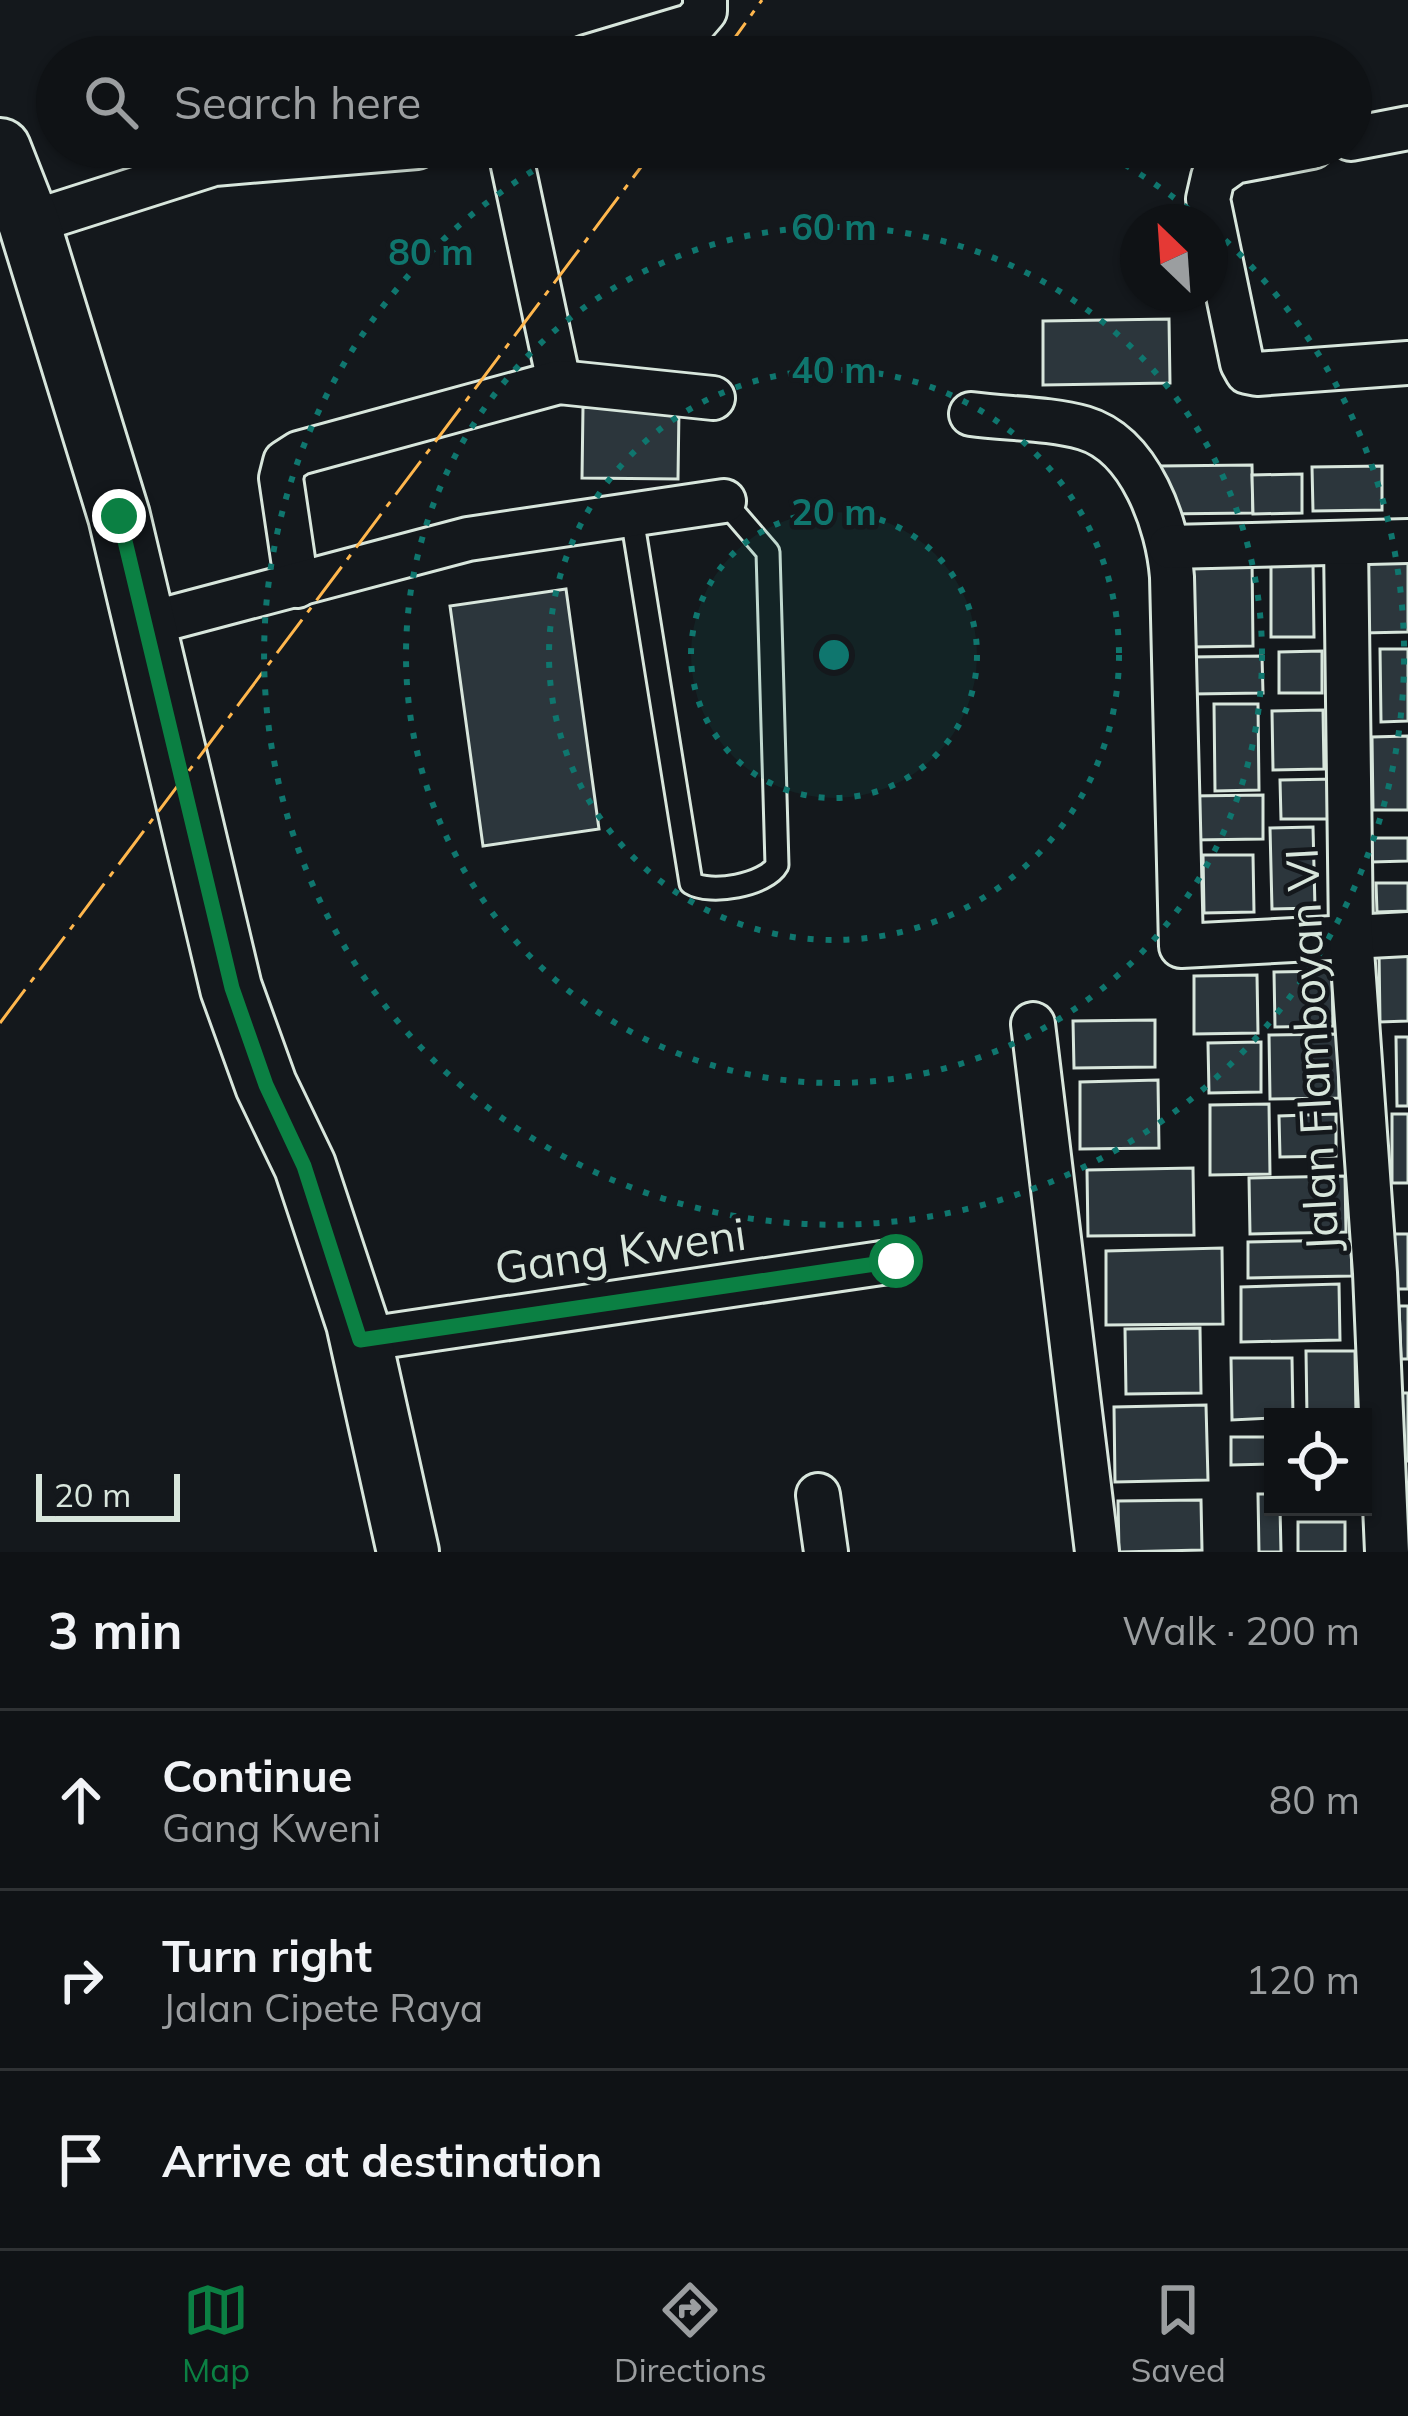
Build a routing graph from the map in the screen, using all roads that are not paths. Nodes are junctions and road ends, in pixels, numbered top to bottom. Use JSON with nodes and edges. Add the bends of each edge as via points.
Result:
{"nodes":[{"id":1,"x":705,"y":0,"type":"edge"},
{"id":2,"x":658,"y":36,"type":"edge"},
{"id":3,"x":1408,"y":128,"type":"edge"},
{"id":4,"x":1372,"y":135,"type":"edge"},
{"id":5,"x":0,"y":149,"type":"edge"},
{"id":6,"x":201,"y":168,"type":"edge"},
{"id":7,"x":513,"y":168,"type":"edge"},
{"id":8,"x":1227,"y":168,"type":"edge"},
{"id":9,"x":29,"y":223,"type":"junction"},
{"id":10,"x":1408,"y":363,"type":"edge"},
{"id":11,"x":560,"y":382,"type":"junction"},
{"id":12,"x":713,"y":398,"type":"dead end"},
{"id":13,"x":970,"y":414,"type":"dead end"},
{"id":14,"x":724,"y":501,"type":"joint"},
{"id":15,"x":631,"y":511,"type":"junction"},
{"id":16,"x":1408,"y":541,"type":"edge"},
{"id":17,"x":1346,"y":543,"type":"junction"},
{"id":18,"x":1170,"y":547,"type":"junction"},
{"id":19,"x":297,"y":586,"type":"junction"},
{"id":20,"x":147,"y":624,"type":"junction"},
{"id":21,"x":1408,"y":934,"type":"edge"},
{"id":22,"x":1351,"y":936,"type":"junction"},
{"id":23,"x":1033,"y":1024,"type":"dead end"},
{"id":24,"x":896,"y":1261,"type":"dead end"},
{"id":25,"x":360,"y":1340,"type":"junction"},
{"id":26,"x":818,"y":1495,"type":"dead end"},
{"id":27,"x":408,"y":1552,"type":"edge"},
{"id":28,"x":826,"y":1552,"type":"edge"},
{"id":29,"x":1097,"y":1552,"type":"edge"},
{"id":30,"x":1387,"y":1552,"type":"edge"}],
"edges":[{"from":1,"to":2,"type":"street","via":[[693,26]]},
{"from":3,"to":4,"type":"street"},
{"from":5,"to":9,"type":"main road"},
{"from":6,"to":9,"type":"street"},
{"from":7,"to":11,"type":"street"},
{"from":8,"to":10,"type":"street","via":[[1214,177],[1208,199],[1247,372]]},
{"from":9,"to":20,"type":"main road"},
{"from":11,"to":12,"type":"street"},
{"from":11,"to":19,"type":"street","via":[[291,457],[281,478]]},
{"from":13,"to":18,"type":"street","via":[[1087,429],[1136,468]]},
{"from":14,"to":15,"type":"street"},
{"from":14,"to":15,"type":"lane","via":[[768,552],[777,865],[765,877],[707,890],[691,883]]},
{"from":15,"to":19,"type":"street","via":[[468,539]]},
{"from":16,"to":17,"type":"street"},
{"from":17,"to":18,"type":"street"},
{"from":17,"to":22,"type":"street","name":"Jalan Flamboyan VI"},
{"from":18,"to":22,"type":"street","via":[[1181,946]]},
{"from":19,"to":20,"type":"street"},
{"from":20,"to":25,"type":"main road","via":[[232,988],[304,1166]]},
{"from":21,"to":22,"type":"street"},
{"from":22,"to":30,"type":"street","name":"Jalan Flamboyan VI"},
{"from":23,"to":29,"type":"street"},
{"from":24,"to":25,"type":"street","name":"Gang Kweni"},
{"from":25,"to":27,"type":"main road"},
{"from":26,"to":28,"type":"street"}]}
